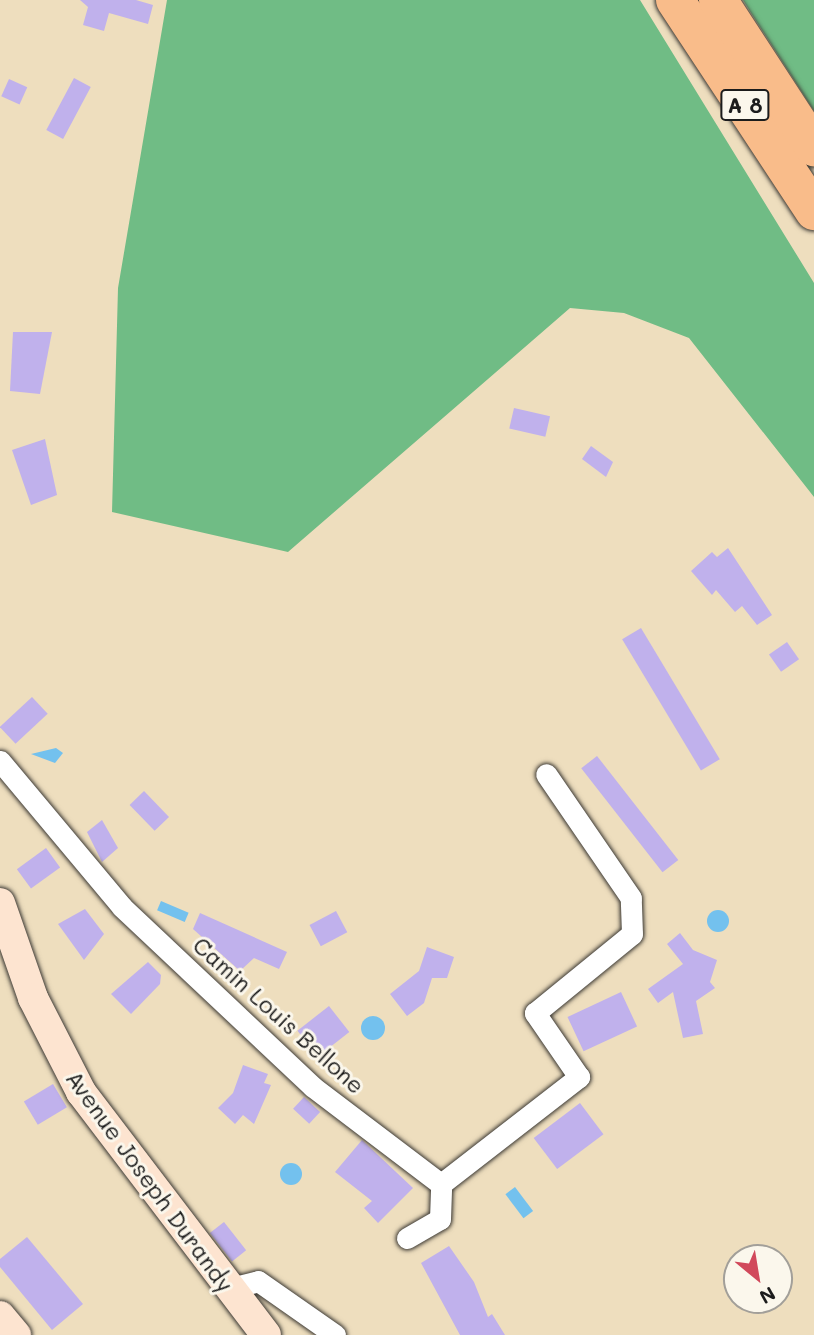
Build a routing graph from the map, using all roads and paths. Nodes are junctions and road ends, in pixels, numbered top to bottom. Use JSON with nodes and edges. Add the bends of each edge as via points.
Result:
{"nodes":[{"id":1,"x":675,"y":0,"type":"edge"},
{"id":2,"x":718,"y":0,"type":"edge"},
{"id":3,"x":814,"y":147,"type":"edge"},
{"id":4,"x":814,"y":211,"type":"edge"},
{"id":5,"x":0,"y":761,"type":"edge"},
{"id":6,"x":546,"y":774,"type":"dead end"},
{"id":7,"x":0,"y":902,"type":"edge"},
{"id":8,"x":441,"y":1184,"type":"junction"},
{"id":9,"x":407,"y":1238,"type":"dead end"},
{"id":10,"x":227,"y":1289,"type":"junction"},
{"id":11,"x":0,"y":1316,"type":"edge"},
{"id":12,"x":16,"y":1335,"type":"edge"},
{"id":13,"x":266,"y":1335,"type":"edge"},
{"id":14,"x":335,"y":1335,"type":"edge"}],
"edges":[{"from":1,"to":4,"type":"highway","number":"A 8"},
{"from":2,"to":3,"type":"highway","number":"A 8"},
{"from":5,"to":8,"type":"street","name":"Camin Louis Bellone","via":[[122,907],[313,1087]]},
{"from":6,"to":8,"type":"street","via":[[632,898],[632,934],[535,1013],[579,1077]]},
{"from":7,"to":10,"type":"street","name":"Avenue Joseph Durandy","via":[[33,998],[80,1092]]},
{"from":8,"to":9,"type":"street","via":[[440,1219]]},
{"from":10,"to":13,"type":"street","name":"Avenue Joseph Durandy"},
{"from":10,"to":14,"type":"street","via":[[258,1280]]},
{"from":11,"to":12,"type":"street"}]}
